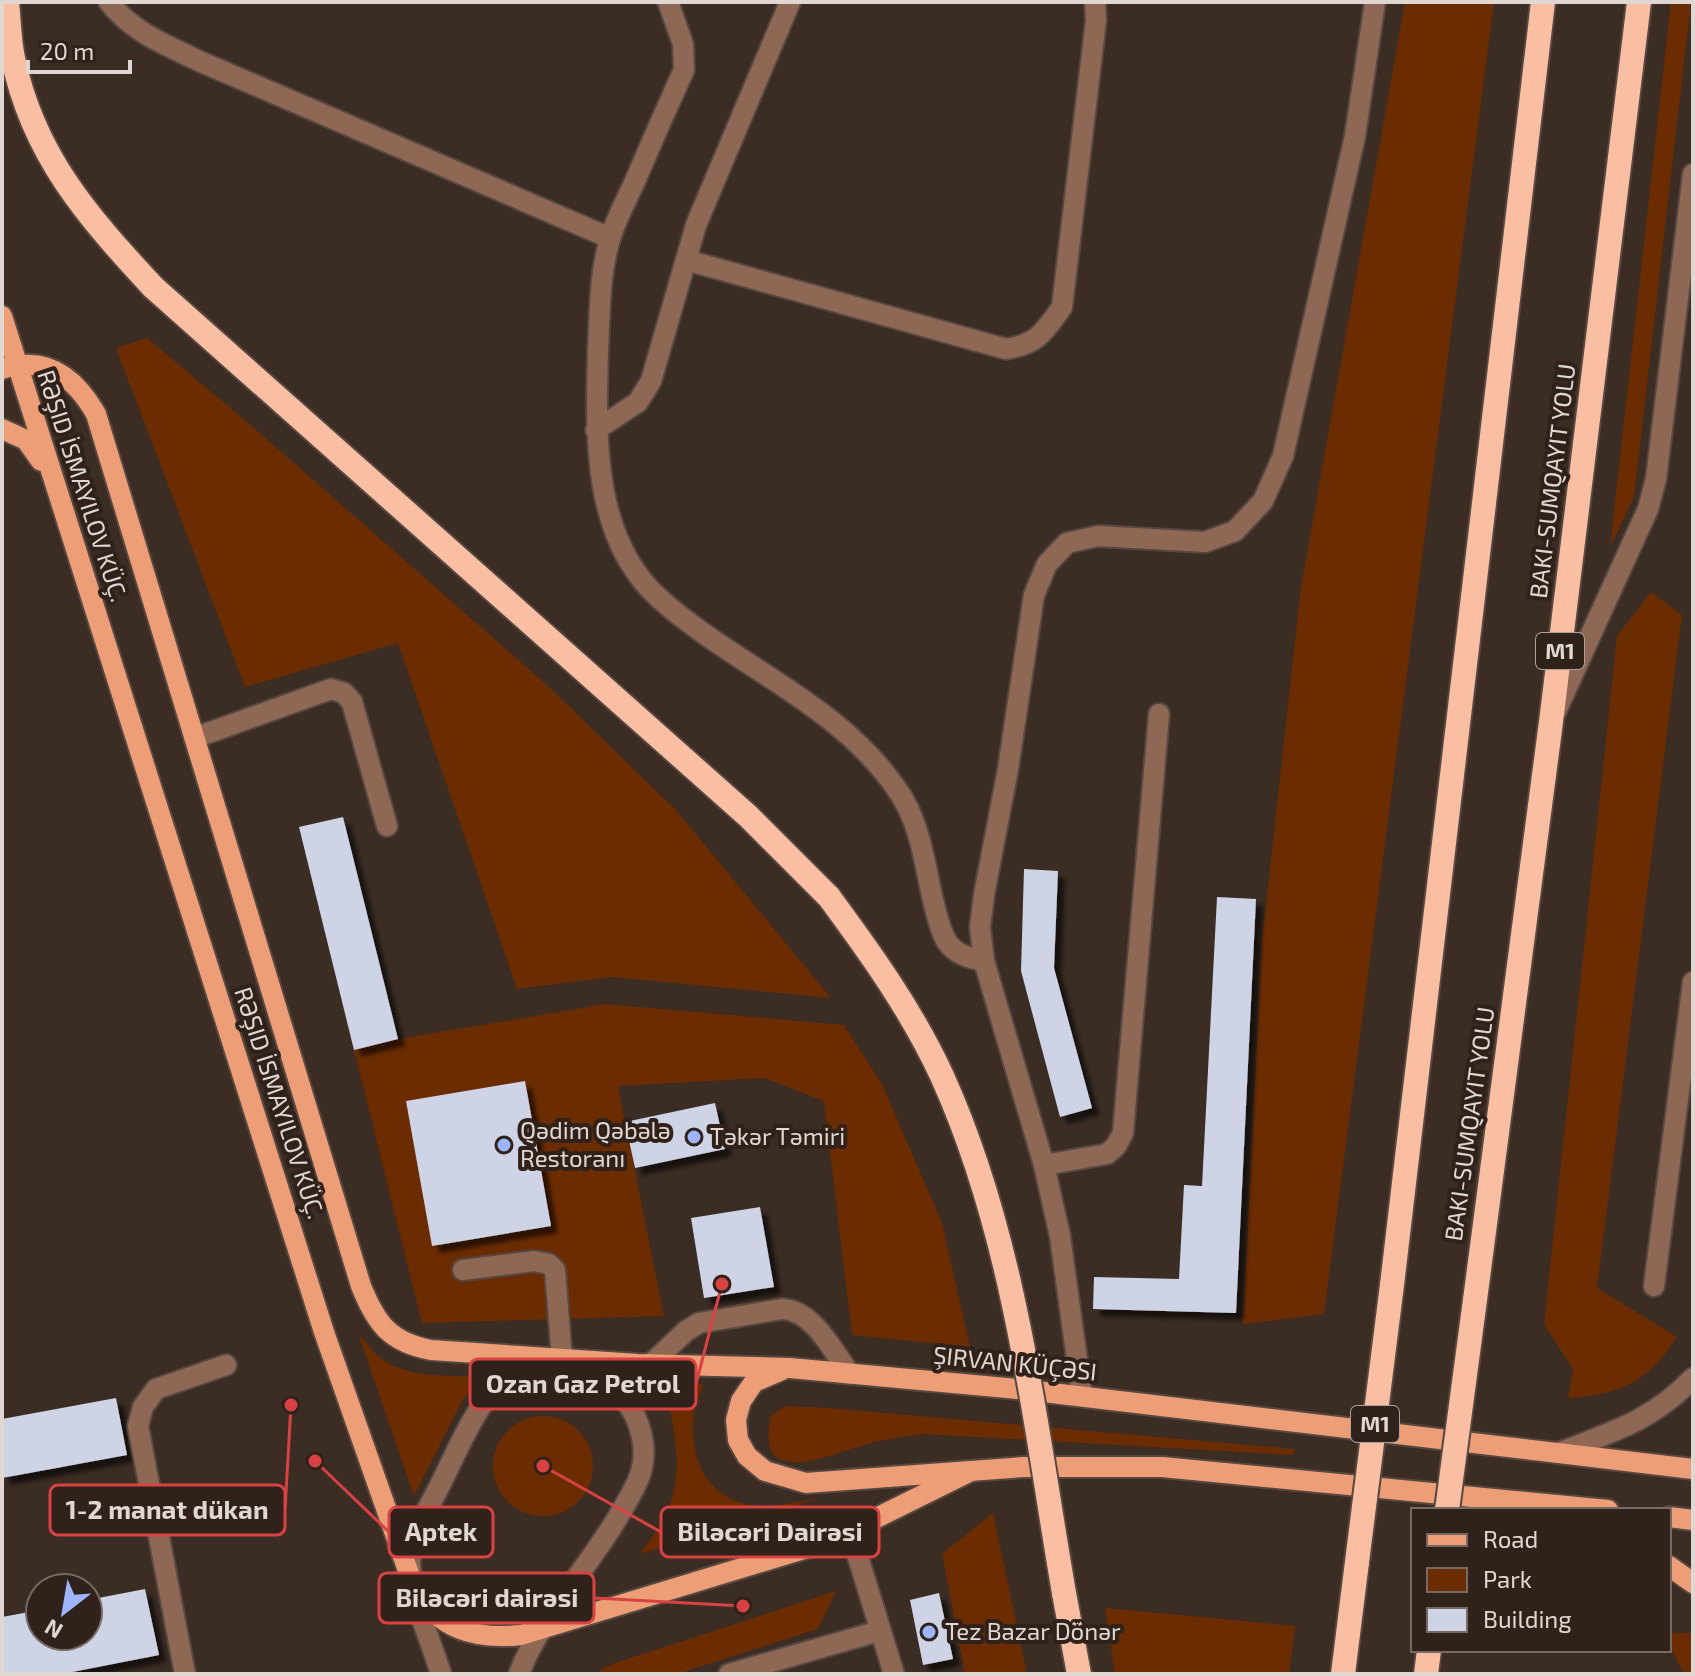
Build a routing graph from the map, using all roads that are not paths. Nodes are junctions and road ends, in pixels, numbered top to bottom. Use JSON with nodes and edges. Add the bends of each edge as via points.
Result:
{"nodes":[{"id":1,"x":7,"y":2,"type":"edge"},
{"id":2,"x":109,"y":2,"type":"edge"},
{"id":3,"x":668,"y":2,"type":"edge"},
{"id":4,"x":790,"y":2,"type":"edge"},
{"id":5,"x":1095,"y":2,"type":"edge"},
{"id":6,"x":1375,"y":2,"type":"edge"},
{"id":7,"x":1543,"y":2,"type":"edge"},
{"id":8,"x":1639,"y":2,"type":"edge"},
{"id":9,"x":1693,"y":174,"type":"edge"},
{"id":10,"x":610,"y":238,"type":"junction"},
{"id":11,"x":686,"y":260,"type":"junction"},
{"id":12,"x":2,"y":316,"type":"edge"},
{"id":13,"x":9,"y":366,"type":"edge"},
{"id":14,"x":2,"y":429,"type":"edge"},
{"id":15,"x":596,"y":430,"type":"junction"},
{"id":16,"x":52,"y":477,"type":"junction"},
{"id":17,"x":1159,"y":714,"type":"dead end"},
{"id":18,"x":1551,"y":722,"type":"junction"},
{"id":19,"x":194,"y":738,"type":"junction"},
{"id":20,"x":387,"y":826,"type":"dead end"},
{"id":21,"x":984,"y":961,"type":"junction"},
{"id":22,"x":1693,"y":982,"type":"edge"},
{"id":23,"x":1687,"y":1077,"type":"edge"},
{"id":24,"x":1044,"y":1165,"type":"junction"},
{"id":25,"x":463,"y":1270,"type":"dead end"},
{"id":26,"x":1654,"y":1286,"type":"dead end"},
{"id":27,"x":562,"y":1359,"type":"junction"},
{"id":28,"x":651,"y":1364,"type":"junction"},
{"id":29,"x":226,"y":1365,"type":"dead end"},
{"id":30,"x":790,"y":1368,"type":"junction"},
{"id":31,"x":850,"y":1374,"type":"junction"},
{"id":32,"x":1692,"y":1378,"type":"edge"},
{"id":33,"x":1082,"y":1396,"type":"junction"},
{"id":34,"x":1558,"y":1453,"type":"junction"},
{"id":35,"x":1693,"y":1469,"type":"edge"},
{"id":36,"x":971,"y":1471,"type":"junction"},
{"id":37,"x":1529,"y":1501,"type":"junction"},
{"id":38,"x":1447,"y":1508,"type":"edge"},
{"id":39,"x":1545,"y":1508,"type":"edge"},
{"id":40,"x":1590,"y":1508,"type":"edge"},
{"id":41,"x":1671,"y":1517,"type":"edge"},
{"id":42,"x":1693,"y":1520,"type":"edge"},
{"id":43,"x":850,"y":1531,"type":"junction"},
{"id":44,"x":1671,"y":1567,"type":"edge"},
{"id":45,"x":1693,"y":1583,"type":"edge"},
{"id":46,"x":413,"y":1585,"type":"junction"},
{"id":47,"x":544,"y":1628,"type":"junction"},
{"id":48,"x":879,"y":1631,"type":"junction"},
{"id":49,"x":1429,"y":1652,"type":"edge"},
{"id":50,"x":1439,"y":1652,"type":"edge"},
{"id":51,"x":185,"y":1674,"type":"edge"},
{"id":52,"x":441,"y":1674,"type":"edge"},
{"id":53,"x":519,"y":1674,"type":"edge"},
{"id":54,"x":729,"y":1674,"type":"edge"},
{"id":55,"x":894,"y":1674,"type":"edge"},
{"id":56,"x":1079,"y":1674,"type":"edge"},
{"id":57,"x":1343,"y":1674,"type":"edge"},
{"id":58,"x":1426,"y":1674,"type":"edge"},
{"id":59,"x":1439,"y":1674,"type":"edge"}],
"edges":[{"from":1,"to":56,"type":"highway","bridge":true,"via":[[13,57],[30,116],[58,175],[97,227],[153,287],[748,816],[829,897],[883,971],[941,1074],[990,1207],[1013,1303]]},
{"from":2,"to":10,"type":"street","via":[[139,32],[199,61]]},
{"from":3,"to":10,"type":"street","via":[[683,44],[684,70]]},
{"from":4,"to":11,"type":"street"},
{"from":5,"to":11,"type":"street","via":[[1062,307],[1026,346],[1006,349]]},
{"from":6,"to":21,"type":"street","via":[[1348,166],[1283,456],[1263,501],[1235,531],[1205,542],[1098,536],[1067,543],[1047,564],[1034,595],[984,895]]},
{"from":7,"to":57,"type":"highway","number":"M1","bridge":true},
{"from":8,"to":18,"type":"highway","number":"M1"},
{"from":9,"to":18,"type":"street","via":[[1656,479],[1648,509]]},
{"from":10,"to":15,"type":"street","via":[[600,298]]},
{"from":11,"to":15,"type":"street","via":[[651,381],[638,402]]},
{"from":12,"to":13,"type":"main road"},
{"from":13,"to":16,"type":"main road"},
{"from":13,"to":19,"type":"main road","name":"ŞIRVAN KÜÇƏSI","via":[[40,366],[64,374],[86,395],[96,414]]},
{"from":14,"to":16,"type":"main road","via":[[26,440]]},
{"from":15,"to":21,"type":"street","via":[[607,508],[629,564],[658,598],[720,647],[781,683],[872,757],[916,824],[937,917],[948,942],[963,956]]},
{"from":16,"to":46,"type":"main road","via":[[324,1332]]},
{"from":17,"to":24,"type":"street","via":[[1123,1133],[1107,1154]]},
{"from":18,"to":38,"type":"highway","number":"M1","bridge":true},
{"from":19,"to":20,"type":"street","via":[[331,689],[344,693],[352,702]]},
{"from":19,"to":27,"type":"main road","name":"ŞIRVAN KÜÇƏSI","via":[[370,1308],[387,1332],[418,1348]]},
{"from":21,"to":24,"type":"street"},
{"from":22,"to":23,"type":"street"},
{"from":23,"to":26,"type":"street"},
{"from":24,"to":33,"type":"street","via":[[1060,1236]]},
{"from":25,"to":27,"type":"street","via":[[534,1261],[549,1264],[555,1270]]},
{"from":27,"to":28,"type":"main road","name":"ŞIRVAN KÜÇƏSI"},
{"from":27,"to":46,"type":"street","via":[[522,1368],[486,1401],[416,1537]]},
{"from":27,"to":47,"type":"street","via":[[608,1380],[633,1414],[645,1449],[641,1473],[610,1531]]},
{"from":28,"to":30,"type":"main road","name":"ŞIRVAN KÜÇƏSI"},
{"from":28,"to":31,"type":"street","via":[[699,1323],[794,1309],[806,1316]]},
{"from":29,"to":51,"type":"street","via":[[156,1389],[138,1426]]},
{"from":30,"to":31,"type":"main road","name":"ŞIRVAN KÜÇƏSI"},
{"from":30,"to":36,"type":"main road","via":[[754,1382],[736,1420],[742,1448],[765,1471],[806,1483]]},
{"from":31,"to":33,"type":"main road","name":"ŞIRVAN KÜÇƏSI"},
{"from":32,"to":34,"type":"street","via":[[1637,1422]]},
{"from":33,"to":34,"type":"main road","name":"ŞIRVAN KÜÇƏSI"},
{"from":34,"to":35,"type":"main road","name":"ŞIRVAN KÜÇƏSI"},
{"from":36,"to":37,"type":"main road","via":[[1064,1465],[1162,1467]]},
{"from":36,"to":43,"type":"main road"},
{"from":37,"to":39,"type":"main road"},
{"from":37,"to":40,"type":"main road"},
{"from":41,"to":42,"type":"main road"},
{"from":43,"to":47,"type":"main road"},
{"from":43,"to":48,"type":"street"},
{"from":44,"to":45,"type":"main road"},
{"from":46,"to":47,"type":"main road","via":[[439,1617],[466,1632],[501,1637]]},
{"from":46,"to":52,"type":"street"},
{"from":47,"to":53,"type":"street"},
{"from":48,"to":54,"type":"street"},
{"from":48,"to":55,"type":"street"},
{"from":49,"to":58,"type":"highway"},
{"from":50,"to":59,"type":"main road"}]}
